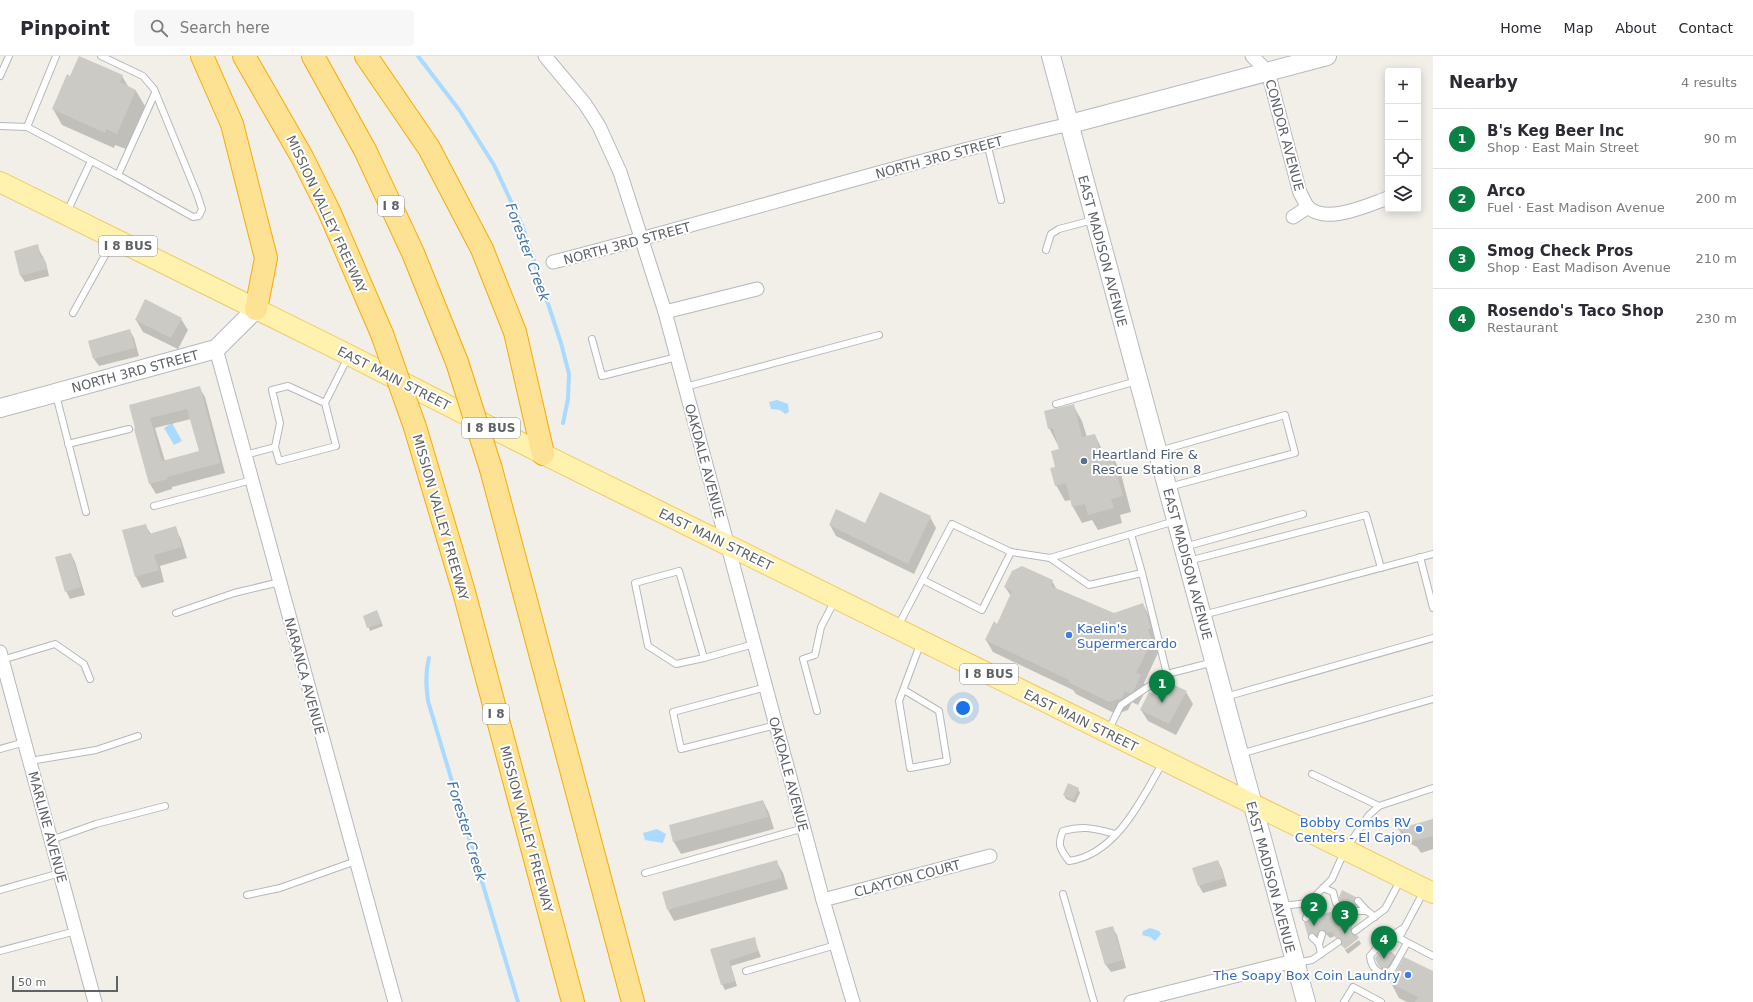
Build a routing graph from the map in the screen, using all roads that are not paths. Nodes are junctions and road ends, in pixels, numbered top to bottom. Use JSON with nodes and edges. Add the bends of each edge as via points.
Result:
{"nodes":[{"id":1,"x":9,"y":56,"type":"edge"},
{"id":2,"x":56,"y":56,"type":"edge"},
{"id":3,"x":101,"y":56,"type":"edge"},
{"id":4,"x":202,"y":56,"type":"edge"},
{"id":5,"x":244,"y":56,"type":"edge"},
{"id":6,"x":313,"y":56,"type":"edge"},
{"id":7,"x":366,"y":56,"type":"edge"},
{"id":8,"x":545,"y":56,"type":"edge"},
{"id":9,"x":1051,"y":56,"type":"edge"},
{"id":10,"x":1252,"y":56,"type":"edge"},
{"id":11,"x":1327,"y":56,"type":"edge"},
{"id":12,"x":1268,"y":72,"type":"junction"},
{"id":13,"x":0,"y":76,"type":"edge"},
{"id":14,"x":155,"y":93,"type":"junction"},
{"id":15,"x":1070,"y":124,"type":"junction"},
{"id":16,"x":0,"y":126,"type":"edge"},
{"id":17,"x":27,"y":127,"type":"junction"},
{"id":18,"x":987,"y":143,"type":"junction"},
{"id":19,"x":91,"y":161,"type":"junction"},
{"id":20,"x":118,"y":175,"type":"junction"},
{"id":21,"x":0,"y":182,"type":"edge"},
{"id":22,"x":1385,"y":199,"type":"edge"},
{"id":23,"x":1001,"y":200,"type":"dead end"},
{"id":24,"x":1313,"y":210,"type":"junction"},
{"id":25,"x":65,"y":216,"type":"junction"},
{"id":26,"x":1293,"y":217,"type":"dead end"},
{"id":27,"x":1095,"y":220,"type":"junction"},
{"id":28,"x":113,"y":239,"type":"junction"},
{"id":29,"x":641,"y":240,"type":"junction"},
{"id":30,"x":1046,"y":250,"type":"dead end"},
{"id":31,"x":553,"y":262,"type":"dead end"},
{"id":32,"x":757,"y":289,"type":"dead end"},
{"id":33,"x":256,"y":309,"type":"junction"},
{"id":34,"x":665,"y":312,"type":"junction"},
{"id":35,"x":74,"y":313,"type":"dead end"},
{"id":36,"x":879,"y":335,"type":"dead end"},
{"id":37,"x":592,"y":339,"type":"dead end"},
{"id":38,"x":216,"y":349,"type":"junction"},
{"id":39,"x":349,"y":355,"type":"junction"},
{"id":40,"x":677,"y":357,"type":"junction"},
{"id":41,"x":1138,"y":381,"type":"junction"},
{"id":42,"x":685,"y":386,"type":"junction"},
{"id":43,"x":55,"y":393,"type":"junction"},
{"id":44,"x":325,"y":403,"type":"junction"},
{"id":45,"x":1056,"y":404,"type":"dead end"},
{"id":46,"x":0,"y":408,"type":"edge"},
{"id":47,"x":130,"y":428,"type":"dead end"},
{"id":48,"x":68,"y":444,"type":"junction"},
{"id":49,"x":275,"y":447,"type":"junction"},
{"id":50,"x":1157,"y":451,"type":"junction"},
{"id":51,"x":543,"y":454,"type":"junction"},
{"id":52,"x":245,"y":456,"type":"junction"},
{"id":53,"x":252,"y":480,"type":"junction"},
{"id":54,"x":1167,"y":488,"type":"junction"},
{"id":55,"x":154,"y":506,"type":"dead end"},
{"id":56,"x":86,"y":512,"type":"dead end"},
{"id":57,"x":1303,"y":514,"type":"dead end"},
{"id":58,"x":1176,"y":521,"type":"junction"},
{"id":59,"x":1132,"y":534,"type":"junction"},
{"id":60,"x":727,"y":545,"type":"junction"},
{"id":61,"x":1011,"y":552,"type":"junction"},
{"id":62,"x":1185,"y":554,"type":"junction"},
{"id":63,"x":1433,"y":554,"type":"edge"},
{"id":64,"x":1420,"y":557,"type":"junction"},
{"id":65,"x":1050,"y":558,"type":"junction"},
{"id":66,"x":1381,"y":568,"type":"junction"},
{"id":67,"x":1142,"y":572,"type":"junction"},
{"id":68,"x":923,"y":580,"type":"junction"},
{"id":69,"x":280,"y":582,"type":"junction"},
{"id":70,"x":836,"y":599,"type":"junction"},
{"id":71,"x":1433,"y":608,"type":"edge"},
{"id":72,"x":176,"y":613,"type":"dead end"},
{"id":73,"x":1201,"y":616,"type":"junction"},
{"id":74,"x":897,"y":629,"type":"junction"},
{"id":75,"x":1433,"y":638,"type":"edge"},
{"id":76,"x":922,"y":641,"type":"junction"},
{"id":77,"x":754,"y":644,"type":"junction"},
{"id":78,"x":1,"y":656,"type":"edge"},
{"id":79,"x":704,"y":658,"type":"junction"},
{"id":80,"x":1214,"y":662,"type":"junction"},
{"id":81,"x":1167,"y":674,"type":"junction"},
{"id":82,"x":90,"y":679,"type":"dead end"},
{"id":83,"x":766,"y":687,"type":"junction"},
{"id":84,"x":904,"y":690,"type":"junction"},
{"id":85,"x":1223,"y":698,"type":"junction"},
{"id":86,"x":1433,"y":699,"type":"edge"},
{"id":87,"x":817,"y":711,"type":"dead end"},
{"id":88,"x":776,"y":725,"type":"junction"},
{"id":89,"x":1107,"y":733,"type":"junction"},
{"id":90,"x":138,"y":736,"type":"dead end"},
{"id":91,"x":24,"y":742,"type":"junction"},
{"id":92,"x":0,"y":749,"type":"edge"},
{"id":93,"x":1238,"y":754,"type":"junction"},
{"id":94,"x":30,"y":761,"type":"junction"},
{"id":95,"x":1164,"y":761,"type":"junction"},
{"id":96,"x":1312,"y":774,"type":"dead end"},
{"id":97,"x":1433,"y":788,"type":"edge"},
{"id":98,"x":1252,"y":804,"type":"junction"},
{"id":99,"x":166,"y":806,"type":"dead end"},
{"id":100,"x":1379,"y":806,"type":"junction"},
{"id":101,"x":804,"y":828,"type":"junction"},
{"id":102,"x":1116,"y":834,"type":"junction"},
{"id":103,"x":51,"y":840,"type":"junction"},
{"id":104,"x":1345,"y":850,"type":"junction"},
{"id":105,"x":990,"y":856,"type":"dead end"},
{"id":106,"x":356,"y":861,"type":"junction"},
{"id":107,"x":60,"y":873,"type":"junction"},
{"id":108,"x":645,"y":873,"type":"dead end"},
{"id":109,"x":1402,"y":878,"type":"junction"},
{"id":110,"x":1323,"y":888,"type":"junction"},
{"id":111,"x":0,"y":890,"type":"edge"},
{"id":112,"x":1429,"y":891,"type":"edge"},
{"id":113,"x":1334,"y":892,"type":"junction"},
{"id":114,"x":1341,"y":892,"type":"dead end"},
{"id":115,"x":1063,"y":894,"type":"dead end"},
{"id":116,"x":247,"y":895,"type":"dead end"},
{"id":117,"x":823,"y":900,"type":"junction"},
{"id":118,"x":1358,"y":901,"type":"dead end"},
{"id":119,"x":1308,"y":902,"type":"junction"},
{"id":120,"x":1336,"y":903,"type":"dead end"},
{"id":121,"x":1280,"y":907,"type":"junction"},
{"id":122,"x":1310,"y":910,"type":"junction"},
{"id":123,"x":1354,"y":911,"type":"dead end"},
{"id":124,"x":1368,"y":911,"type":"junction"},
{"id":125,"x":1317,"y":916,"type":"dead end"},
{"id":126,"x":1374,"y":917,"type":"junction"},
{"id":127,"x":1306,"y":918,"type":"dead end"},
{"id":128,"x":1405,"y":927,"type":"junction"},
{"id":129,"x":76,"y":931,"type":"junction"},
{"id":130,"x":1354,"y":931,"type":"dead end"},
{"id":131,"x":1322,"y":934,"type":"dead end"},
{"id":132,"x":1312,"y":937,"type":"dead end"},
{"id":133,"x":1338,"y":942,"type":"dead end"},
{"id":134,"x":1407,"y":943,"type":"junction"},
{"id":135,"x":1319,"y":944,"type":"junction"},
{"id":136,"x":836,"y":945,"type":"junction"},
{"id":137,"x":0,"y":951,"type":"edge"},
{"id":138,"x":1322,"y":954,"type":"junction"},
{"id":139,"x":1433,"y":956,"type":"edge"},
{"id":140,"x":1295,"y":963,"type":"junction"},
{"id":141,"x":746,"y":971,"type":"dead end"},
{"id":142,"x":95,"y":1002,"type":"edge"},
{"id":143,"x":395,"y":1002,"type":"edge"},
{"id":144,"x":573,"y":1002,"type":"edge"},
{"id":145,"x":633,"y":1002,"type":"edge"},
{"id":146,"x":853,"y":1002,"type":"edge"},
{"id":147,"x":1094,"y":1002,"type":"edge"},
{"id":148,"x":1131,"y":1002,"type":"edge"},
{"id":149,"x":1306,"y":1002,"type":"edge"},
{"id":150,"x":1344,"y":1002,"type":"edge"},
{"id":151,"x":1382,"y":1002,"type":"edge"}],
"edges":[{"from":1,"to":13,"type":"lane"},
{"from":2,"to":17,"type":"lane"},
{"from":3,"to":14,"type":"lane","via":[[143,76]]},
{"from":4,"to":33,"type":"highway","via":[[232,124],[266,258]]},
{"from":5,"to":144,"type":"highway","name":"MISSION VALLEY FREEWAY","number":"I 8","bridge":true,"via":[[273,104],[322,198],[353,265],[382,334],[415,427],[464,592]]},
{"from":6,"to":145,"type":"highway","number":"I 8","bridge":true,"via":[[368,157],[413,253],[456,362],[490,469]]},
{"from":7,"to":51,"type":"highway","via":[[429,148],[482,249],[515,332]]},
{"from":8,"to":29,"type":"street","name":"OAKDALE AVENUE","via":[[573,88],[598,126],[620,172]]},
{"from":9,"to":15,"type":"street","name":"EAST MADISON AVENUE"},
{"from":10,"to":12,"type":"street","name":"CONDOR AVENUE"},
{"from":11,"to":12,"type":"street","name":"NORTH 3RD STREET"},
{"from":12,"to":15,"type":"street","name":"NORTH 3RD STREET"},
{"from":12,"to":24,"type":"street","name":"CONDOR AVENUE","via":[[1300,193]]},
{"from":14,"to":20,"type":"lane"},
{"from":14,"to":20,"type":"lane","via":[[202,210],[199,216],[193,217]]},
{"from":15,"to":18,"type":"street","name":"NORTH 3RD STREET"},
{"from":15,"to":27,"type":"street","name":"EAST MADISON AVENUE"},
{"from":16,"to":17,"type":"lane"},
{"from":17,"to":19,"type":"lane"},
{"from":18,"to":23,"type":"lane"},
{"from":18,"to":29,"type":"street","name":"NORTH 3RD STREET"},
{"from":19,"to":20,"type":"lane"},
{"from":19,"to":25,"type":"lane"},
{"from":21,"to":25,"type":"main road","name":"EAST MAIN STREET","number":"I 8 BUS"},
{"from":22,"to":24,"type":"street","via":[[1335,215]]},
{"from":24,"to":26,"type":"street"},
{"from":25,"to":28,"type":"main road","name":"EAST MAIN STREET","number":"I 8 BUS"},
{"from":27,"to":30,"type":"lane","via":[[1052,234]]},
{"from":27,"to":41,"type":"street","name":"EAST MADISON AVENUE"},
{"from":28,"to":33,"type":"main road","name":"EAST MAIN STREET","number":"I 8 BUS"},
{"from":28,"to":35,"type":"lane"},
{"from":29,"to":31,"type":"street","name":"NORTH 3RD STREET"},
{"from":29,"to":34,"type":"street","name":"OAKDALE AVENUE"},
{"from":32,"to":34,"type":"street"},
{"from":33,"to":38,"type":"street","name":"NORTH 3RD STREET"},
{"from":33,"to":39,"type":"main road","name":"EAST MAIN STREET","number":"I 8 BUS"},
{"from":34,"to":40,"type":"street","name":"OAKDALE AVENUE"},
{"from":36,"to":42,"type":"lane"},
{"from":37,"to":40,"type":"lane","via":[[602,376]]},
{"from":38,"to":43,"type":"street","name":"NORTH 3RD STREET"},
{"from":38,"to":52,"type":"street","name":"NARANCA AVENUE"},
{"from":39,"to":44,"type":"lane"},
{"from":39,"to":51,"type":"main road","name":"EAST MAIN STREET","number":"I 8 BUS"},
{"from":40,"to":42,"type":"street","name":"OAKDALE AVENUE"},
{"from":41,"to":45,"type":"lane"},
{"from":41,"to":50,"type":"street","name":"EAST MADISON AVENUE"},
{"from":42,"to":60,"type":"street","name":"OAKDALE AVENUE"},
{"from":43,"to":46,"type":"street","name":"NORTH 3RD STREET"},
{"from":43,"to":48,"type":"lane"},
{"from":44,"to":49,"type":"lane","via":[[288,386],[272,390],[280,423]]},
{"from":44,"to":49,"type":"lane","via":[[336,446],[280,462]]},
{"from":47,"to":48,"type":"lane"},
{"from":48,"to":56,"type":"lane"},
{"from":49,"to":52,"type":"lane"},
{"from":50,"to":54,"type":"street","name":"EAST MADISON AVENUE"},
{"from":50,"to":54,"type":"lane","via":[[1285,415],[1295,453]]},
{"from":51,"to":60,"type":"main road","name":"EAST MAIN STREET","number":"I 8 BUS"},
{"from":52,"to":53,"type":"street","name":"NARANCA AVENUE"},
{"from":53,"to":55,"type":"lane"},
{"from":53,"to":69,"type":"street","name":"NARANCA AVENUE"},
{"from":54,"to":58,"type":"street","name":"EAST MADISON AVENUE"},
{"from":57,"to":62,"type":"lane"},
{"from":58,"to":59,"type":"lane"},
{"from":58,"to":62,"type":"street","name":"EAST MADISON AVENUE"},
{"from":59,"to":65,"type":"lane"},
{"from":59,"to":67,"type":"lane"},
{"from":60,"to":70,"type":"main road","name":"EAST MAIN STREET","number":"I 8 BUS"},
{"from":60,"to":77,"type":"street","name":"OAKDALE AVENUE"},
{"from":61,"to":65,"type":"lane"},
{"from":61,"to":68,"type":"lane","via":[[952,524]]},
{"from":61,"to":68,"type":"lane","via":[[982,610]]},
{"from":62,"to":66,"type":"lane","via":[[1366,515]]},
{"from":62,"to":73,"type":"street","name":"EAST MADISON AVENUE"},
{"from":63,"to":64,"type":"lane"},
{"from":64,"to":66,"type":"lane"},
{"from":64,"to":71,"type":"lane"},
{"from":65,"to":67,"type":"lane","via":[[1089,585]]},
{"from":66,"to":73,"type":"lane"},
{"from":67,"to":81,"type":"lane"},
{"from":68,"to":74,"type":"lane"},
{"from":69,"to":72,"type":"lane","via":[[234,593]]},
{"from":69,"to":106,"type":"street","name":"NARANCA AVENUE"},
{"from":70,"to":74,"type":"main road","name":"EAST MAIN STREET","number":"I 8 BUS"},
{"from":70,"to":87,"type":"lane","via":[[821,627],[815,655],[803,658]]},
{"from":73,"to":80,"type":"street","name":"EAST MADISON AVENUE"},
{"from":74,"to":76,"type":"main road","name":"EAST MAIN STREET","number":"I 8 BUS"},
{"from":75,"to":85,"type":"lane"},
{"from":76,"to":84,"type":"lane"},
{"from":76,"to":89,"type":"main road","name":"EAST MAIN STREET","number":"I 8 BUS"},
{"from":77,"to":79,"type":"lane"},
{"from":77,"to":83,"type":"street","name":"OAKDALE AVENUE"},
{"from":78,"to":82,"type":"lane","via":[[55,644],[84,664]]},
{"from":78,"to":91,"type":"street","name":"MARLINE AVENUE"},
{"from":79,"to":79,"type":"lane","via":[[676,664],[648,646],[635,583],[679,571]]},
{"from":80,"to":81,"type":"lane"},
{"from":80,"to":85,"type":"street","name":"EAST MADISON AVENUE"},
{"from":81,"to":89,"type":"lane","via":[[1121,705]]},
{"from":83,"to":88,"type":"street","name":"OAKDALE AVENUE"},
{"from":83,"to":88,"type":"lane","via":[[673,712],[681,749]]},
{"from":84,"to":84,"type":"lane","via":[[900,701],[910,768],[947,761],[939,711]]},
{"from":85,"to":93,"type":"street","name":"EAST MADISON AVENUE"},
{"from":86,"to":93,"type":"lane"},
{"from":88,"to":101,"type":"street","name":"OAKDALE AVENUE"},
{"from":89,"to":95,"type":"main road","name":"EAST MAIN STREET","number":"I 8 BUS"},
{"from":90,"to":94,"type":"lane","via":[[96,750]]},
{"from":91,"to":92,"type":"lane"},
{"from":91,"to":94,"type":"street","name":"MARLINE AVENUE"},
{"from":93,"to":98,"type":"street","name":"EAST MADISON AVENUE"},
{"from":94,"to":103,"type":"street","name":"MARLINE AVENUE"},
{"from":95,"to":98,"type":"main road","name":"EAST MAIN STREET","number":"I 8 BUS"},
{"from":95,"to":102,"type":"lane","via":[[1126,825]]},
{"from":96,"to":100,"type":"lane"},
{"from":97,"to":100,"type":"lane"},
{"from":98,"to":104,"type":"main road","name":"EAST MAIN STREET","number":"I 8 BUS"},
{"from":98,"to":121,"type":"street","name":"EAST MADISON AVENUE"},
{"from":99,"to":103,"type":"lane","via":[[96,824]]},
{"from":100,"to":104,"type":"lane","via":[[1369,815]]},
{"from":101,"to":108,"type":"lane"},
{"from":101,"to":117,"type":"street","name":"OAKDALE AVENUE"},
{"from":102,"to":102,"type":"lane","via":[[1103,846],[1080,859],[1069,860],[1062,852],[1059,841],[1063,831],[1074,828],[1092,827]]},
{"from":103,"to":107,"type":"street","name":"MARLINE AVENUE"},
{"from":104,"to":109,"type":"main road","name":"EAST MAIN STREET","number":"I 8 BUS"},
{"from":104,"to":110,"type":"lane","via":[[1334,877]]},
{"from":105,"to":117,"type":"street","name":"CLAYTON COURT"},
{"from":106,"to":116,"type":"lane","via":[[280,888]]},
{"from":106,"to":143,"type":"street","name":"NARANCA AVENUE"},
{"from":107,"to":111,"type":"lane"},
{"from":107,"to":129,"type":"street","name":"MARLINE AVENUE"},
{"from":109,"to":112,"type":"main road","name":"EAST MAIN STREET","number":"I 8 BUS"},
{"from":109,"to":126,"type":"lane","via":[[1385,909]]},
{"from":110,"to":113,"type":"lane"},
{"from":110,"to":119,"type":"lane"},
{"from":112,"to":128,"type":"lane"},
{"from":113,"to":114,"type":"lane"},
{"from":113,"to":120,"type":"lane"},
{"from":115,"to":147,"type":"lane"},
{"from":117,"to":136,"type":"street","name":"OAKDALE AVENUE"},
{"from":118,"to":124,"type":"lane"},
{"from":119,"to":121,"type":"lane"},
{"from":119,"to":122,"type":"lane"},
{"from":121,"to":140,"type":"street","name":"EAST MADISON AVENUE"},
{"from":122,"to":125,"type":"lane"},
{"from":122,"to":127,"type":"lane"},
{"from":123,"to":124,"type":"lane"},
{"from":124,"to":126,"type":"lane"},
{"from":126,"to":130,"type":"lane"},
{"from":128,"to":134,"type":"lane","via":[[1399,938]]},
{"from":128,"to":134,"type":"lane","via":[[1382,942],[1370,956],[1371,964],[1376,971],[1382,974],[1389,972]]},
{"from":129,"to":137,"type":"lane"},
{"from":129,"to":142,"type":"street","name":"MARLINE AVENUE"},
{"from":131,"to":135,"type":"lane"},
{"from":132,"to":135,"type":"lane"},
{"from":133,"to":138,"type":"lane"},
{"from":134,"to":139,"type":"lane"},
{"from":135,"to":138,"type":"lane"},
{"from":136,"to":141,"type":"lane"},
{"from":136,"to":146,"type":"street","name":"OAKDALE AVENUE"},
{"from":138,"to":140,"type":"lane","via":[[1312,960]]},
{"from":140,"to":148,"type":"street"},
{"from":140,"to":149,"type":"street","name":"EAST MADISON AVENUE"},
{"from":150,"to":151,"type":"lane","via":[[1353,987]]}]}
